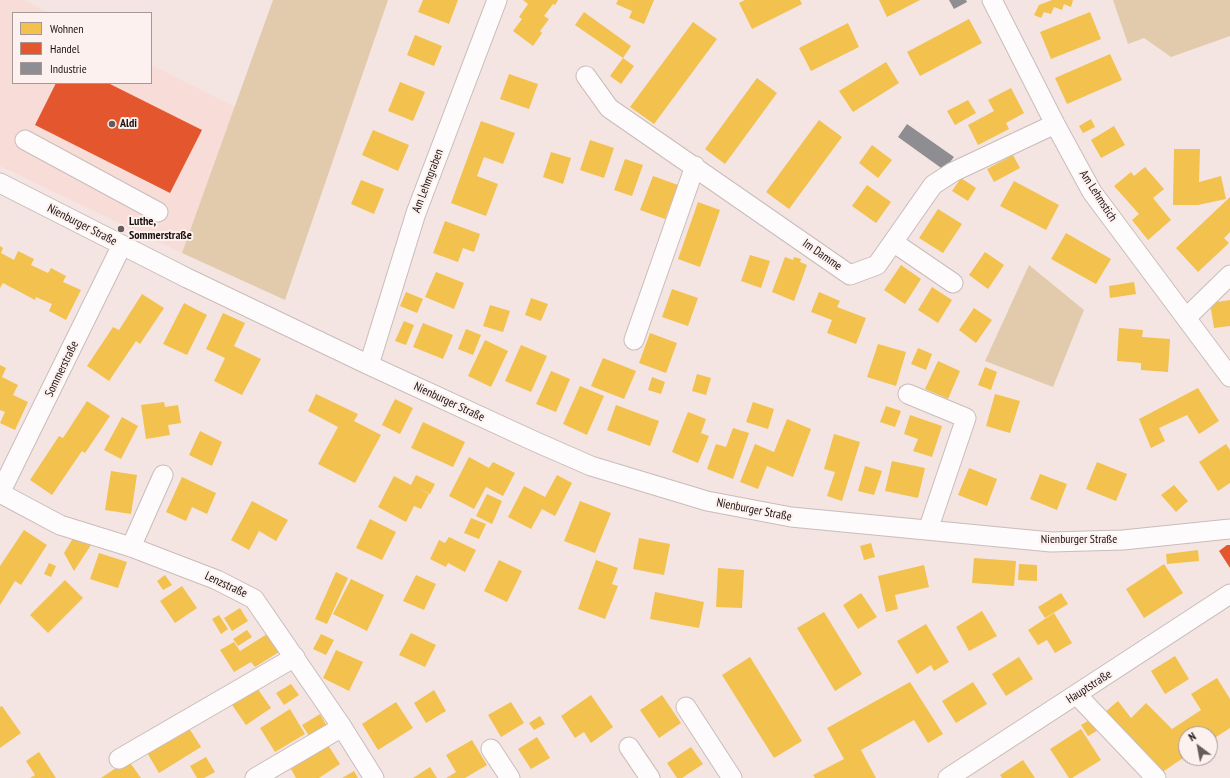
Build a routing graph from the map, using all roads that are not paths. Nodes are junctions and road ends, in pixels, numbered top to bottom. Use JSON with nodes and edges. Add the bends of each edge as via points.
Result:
{"nodes":[{"id":1,"x":497,"y":0,"type":"edge"},
{"id":2,"x":992,"y":0,"type":"edge"},
{"id":3,"x":586,"y":76,"type":"dead end"},
{"id":4,"x":1055,"y":124,"type":"junction"},
{"id":5,"x":25,"y":140,"type":"dead end"},
{"id":6,"x":696,"y":166,"type":"junction"},
{"id":7,"x":0,"y":184,"type":"edge"},
{"id":8,"x":158,"y":212,"type":"dead end"},
{"id":9,"x":893,"y":242,"type":"junction"},
{"id":10,"x":122,"y":245,"type":"junction"},
{"id":11,"x":1230,"y":275,"type":"edge"},
{"id":12,"x":953,"y":283,"type":"dead end"},
{"id":13,"x":1186,"y":318,"type":"junction"},
{"id":14,"x":634,"y":340,"type":"dead end"},
{"id":15,"x":369,"y":365,"type":"junction"},
{"id":16,"x":1230,"y":377,"type":"edge"},
{"id":17,"x":908,"y":394,"type":"dead end"},
{"id":18,"x":163,"y":475,"type":"dead end"},
{"id":19,"x":0,"y":493,"type":"edge"},
{"id":20,"x":1230,"y":529,"type":"edge"},
{"id":21,"x":928,"y":530,"type":"junction"},
{"id":22,"x":131,"y":547,"type":"junction"},
{"id":23,"x":1230,"y":594,"type":"edge"},
{"id":24,"x":295,"y":657,"type":"junction"},
{"id":25,"x":1077,"y":695,"type":"junction"},
{"id":26,"x":686,"y":707,"type":"dead end"},
{"id":27,"x":342,"y":727,"type":"junction"},
{"id":28,"x":629,"y":747,"type":"dead end"},
{"id":29,"x":491,"y":749,"type":"dead end"},
{"id":30,"x":119,"y":759,"type":"dead end"},
{"id":31,"x":255,"y":778,"type":"edge"},
{"id":32,"x":374,"y":778,"type":"edge"},
{"id":33,"x":510,"y":778,"type":"edge"},
{"id":34,"x":650,"y":778,"type":"edge"},
{"id":35,"x":732,"y":778,"type":"edge"},
{"id":36,"x":948,"y":778,"type":"edge"},
{"id":37,"x":1156,"y":778,"type":"edge"}],
"edges":[{"from":1,"to":15,"type":"street","name":"Am Lehmgraben","via":[[416,213]]},
{"from":2,"to":4,"type":"street","name":"Am Lehmstich"},
{"from":3,"to":6,"type":"street","name":"Im Damme","via":[[609,108]]},
{"from":4,"to":9,"type":"street","name":"Im Damme","via":[[952,172],[933,185]]},
{"from":4,"to":13,"type":"street","name":"Am Lehmstich","via":[[1092,192]]},
{"from":5,"to":8,"type":"street"},
{"from":6,"to":9,"type":"street","name":"Im Damme","via":[[850,275],[877,265]]},
{"from":6,"to":14,"type":"street"},
{"from":7,"to":10,"type":"street","name":"Nienburger Straße"},
{"from":9,"to":12,"type":"street"},
{"from":10,"to":15,"type":"street","name":"Nienburger Straße"},
{"from":10,"to":19,"type":"street","name":"Sommerstraße"},
{"from":11,"to":13,"type":"street"},
{"from":13,"to":16,"type":"street","name":"Am Lehmstich"},
{"from":15,"to":21,"type":"street","name":"Nienburger Straße","via":[[591,466],[707,501],[791,517]]},
{"from":17,"to":21,"type":"street","via":[[966,418]]},
{"from":18,"to":22,"type":"street"},
{"from":19,"to":22,"type":"street","name":"Lenzstraße","via":[[60,525]]},
{"from":20,"to":21,"type":"street","name":"Nienburger Straße","via":[[1123,540],[1051,542]]},
{"from":22,"to":24,"type":"street","name":"Lenzstraße","via":[[217,580],[254,599]]},
{"from":23,"to":25,"type":"street","name":"Hauptstraße"},
{"from":24,"to":27,"type":"street","name":"Lenzstraße"},
{"from":24,"to":30,"type":"street"},
{"from":25,"to":36,"type":"street","name":"Hauptstraße"},
{"from":25,"to":37,"type":"street"},
{"from":26,"to":35,"type":"street"},
{"from":27,"to":31,"type":"street"},
{"from":27,"to":32,"type":"street","name":"Lenzstraße"},
{"from":28,"to":34,"type":"street"},
{"from":29,"to":33,"type":"street"}]}
